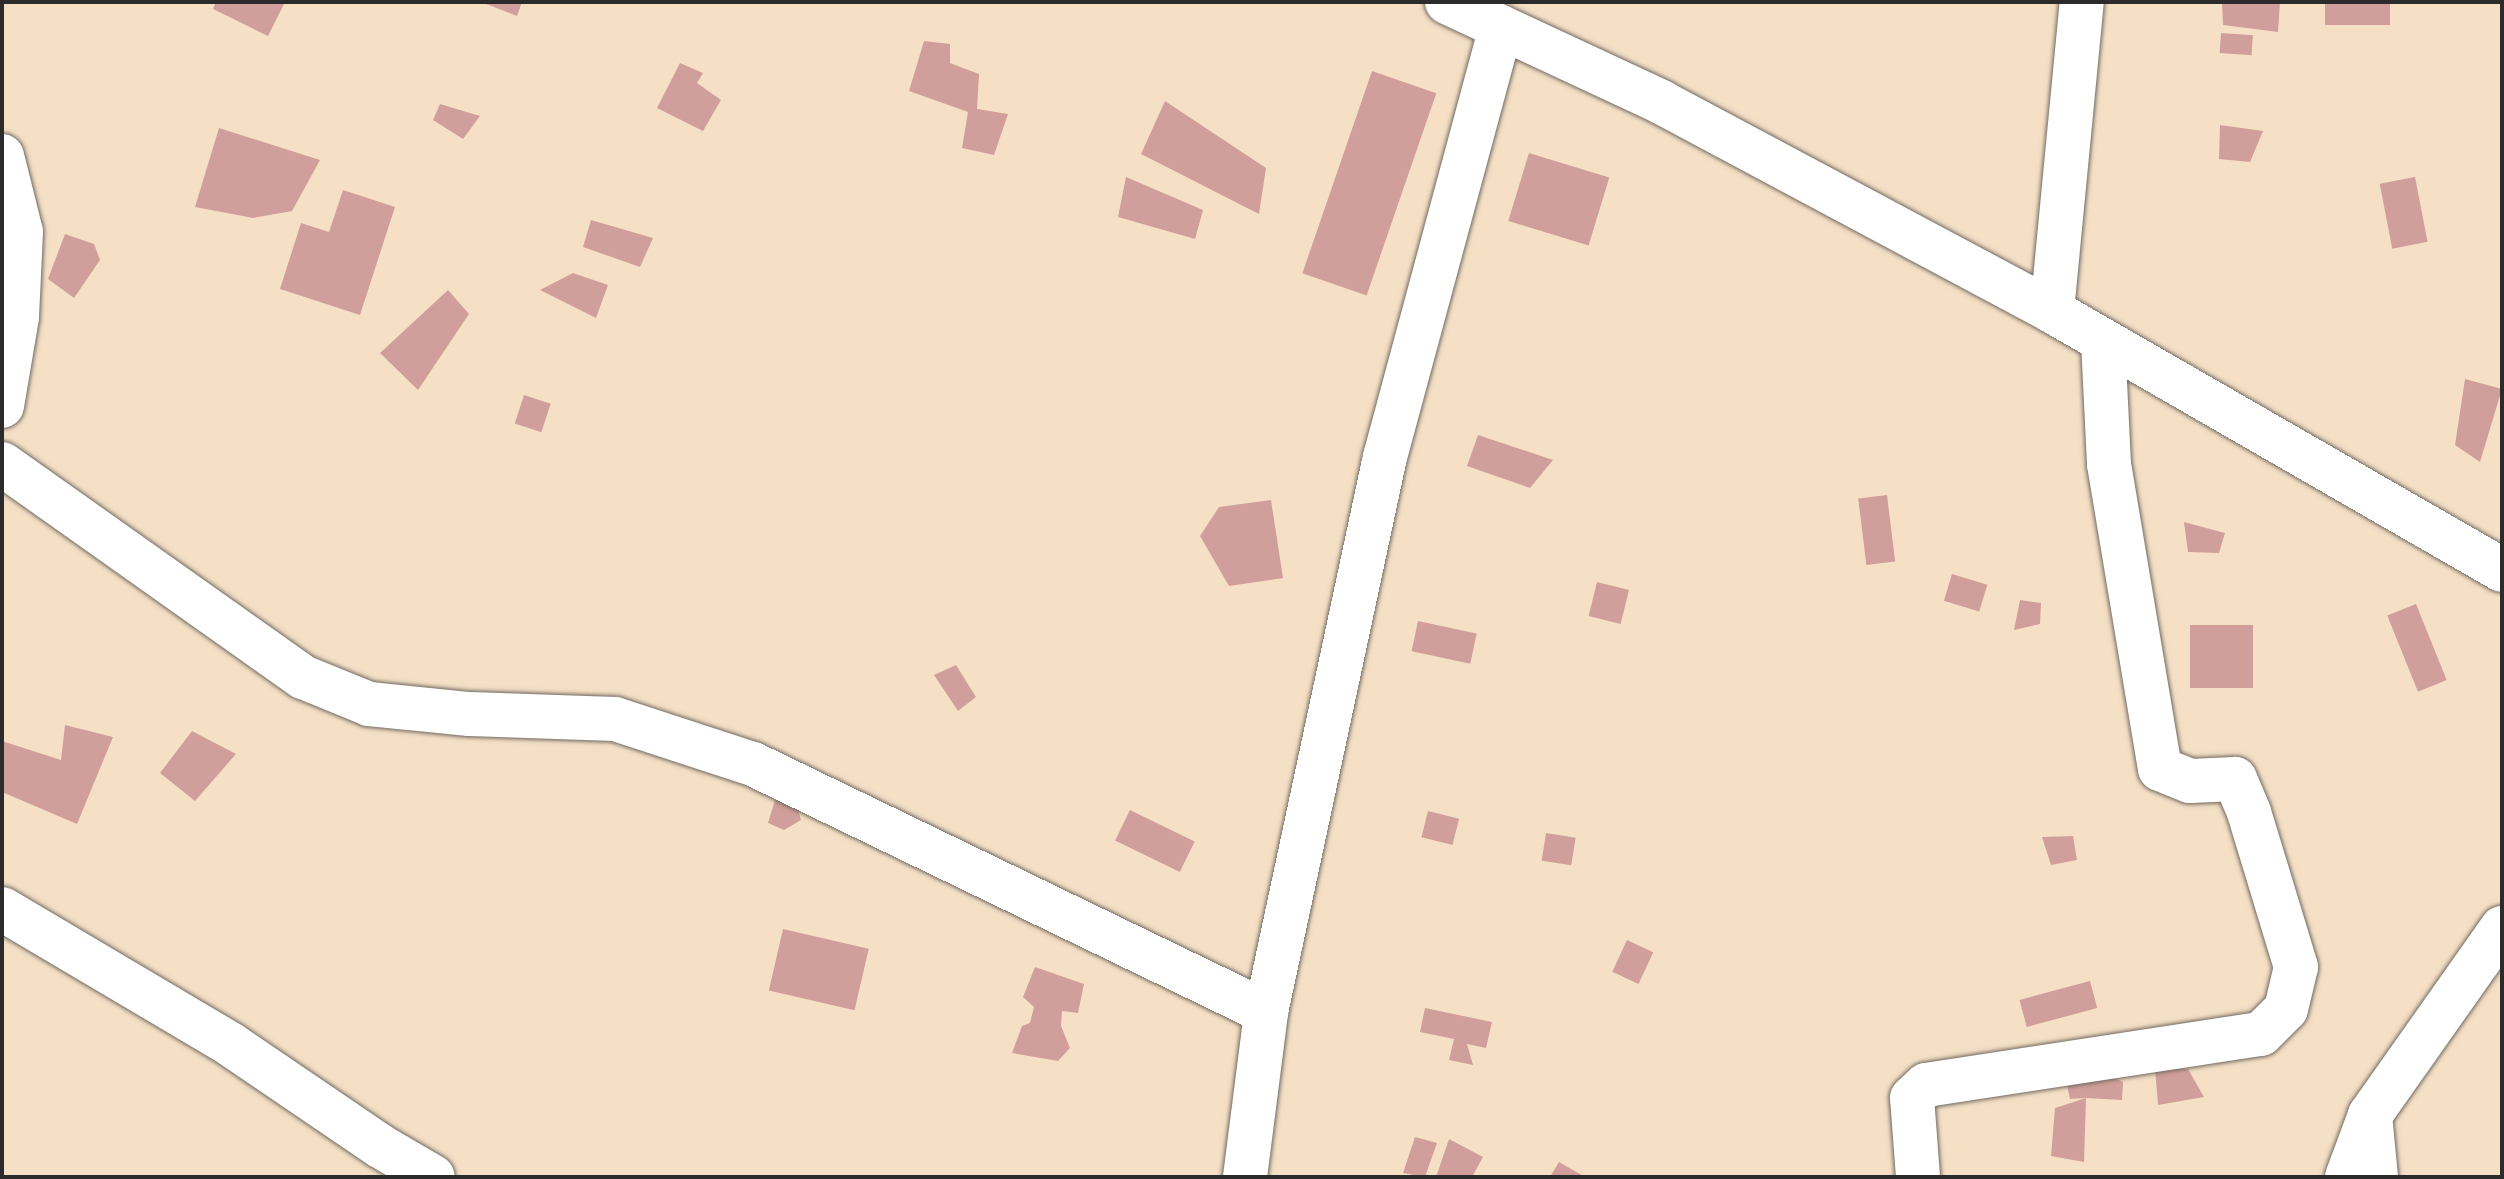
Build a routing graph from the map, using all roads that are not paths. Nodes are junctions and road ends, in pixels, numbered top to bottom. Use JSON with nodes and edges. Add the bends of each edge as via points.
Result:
{"nodes":[{"id":1,"x":1447,"y":2,"type":"edge"},
{"id":2,"x":2082,"y":2,"type":"edge"},
{"id":3,"x":1501,"y":27,"type":"junction"},
{"id":4,"x":2,"y":156,"type":"edge"},
{"id":5,"x":2052,"y":311,"type":"junction"},
{"id":6,"x":2103,"y":343,"type":"junction"},
{"id":7,"x":2,"y":406,"type":"edge"},
{"id":8,"x":2,"y":464,"type":"edge"},
{"id":9,"x":2502,"y":570,"type":"edge"},
{"id":10,"x":2,"y":909,"type":"edge"},
{"id":11,"x":2502,"y":928,"type":"edge"},
{"id":12,"x":1266,"y":1012,"type":"junction"},
{"id":13,"x":2370,"y":1115,"type":"junction"},
{"id":14,"x":433,"y":1177,"type":"edge"},
{"id":15,"x":1245,"y":1177,"type":"edge"},
{"id":16,"x":1918,"y":1177,"type":"edge"},
{"id":17,"x":2347,"y":1177,"type":"edge"},
{"id":18,"x":2376,"y":1177,"type":"edge"}],
"edges":[{"from":1,"to":3,"type":"street"},
{"from":2,"to":5,"type":"street"},
{"from":3,"to":5,"type":"street","via":[[1661,102]]},
{"from":3,"to":12,"type":"street","via":[[1385,457]]},
{"from":4,"to":7,"type":"street","via":[[21,232],[17,317]]},
{"from":5,"to":6,"type":"street"},
{"from":6,"to":9,"type":"street"},
{"from":6,"to":16,"type":"street","via":[[2109,464],[2160,769],[2190,781],[2235,779],[2296,967],[2286,1009],[2261,1034],[1926,1085],[1912,1098]]},
{"from":8,"to":12,"type":"street","via":[[303,677],[369,704],[615,719],[753,764]]},
{"from":10,"to":14,"type":"street","via":[[230,1044]]},
{"from":11,"to":13,"type":"street"},
{"from":12,"to":15,"type":"street"},
{"from":13,"to":17,"type":"street"},
{"from":13,"to":18,"type":"street"}]}
